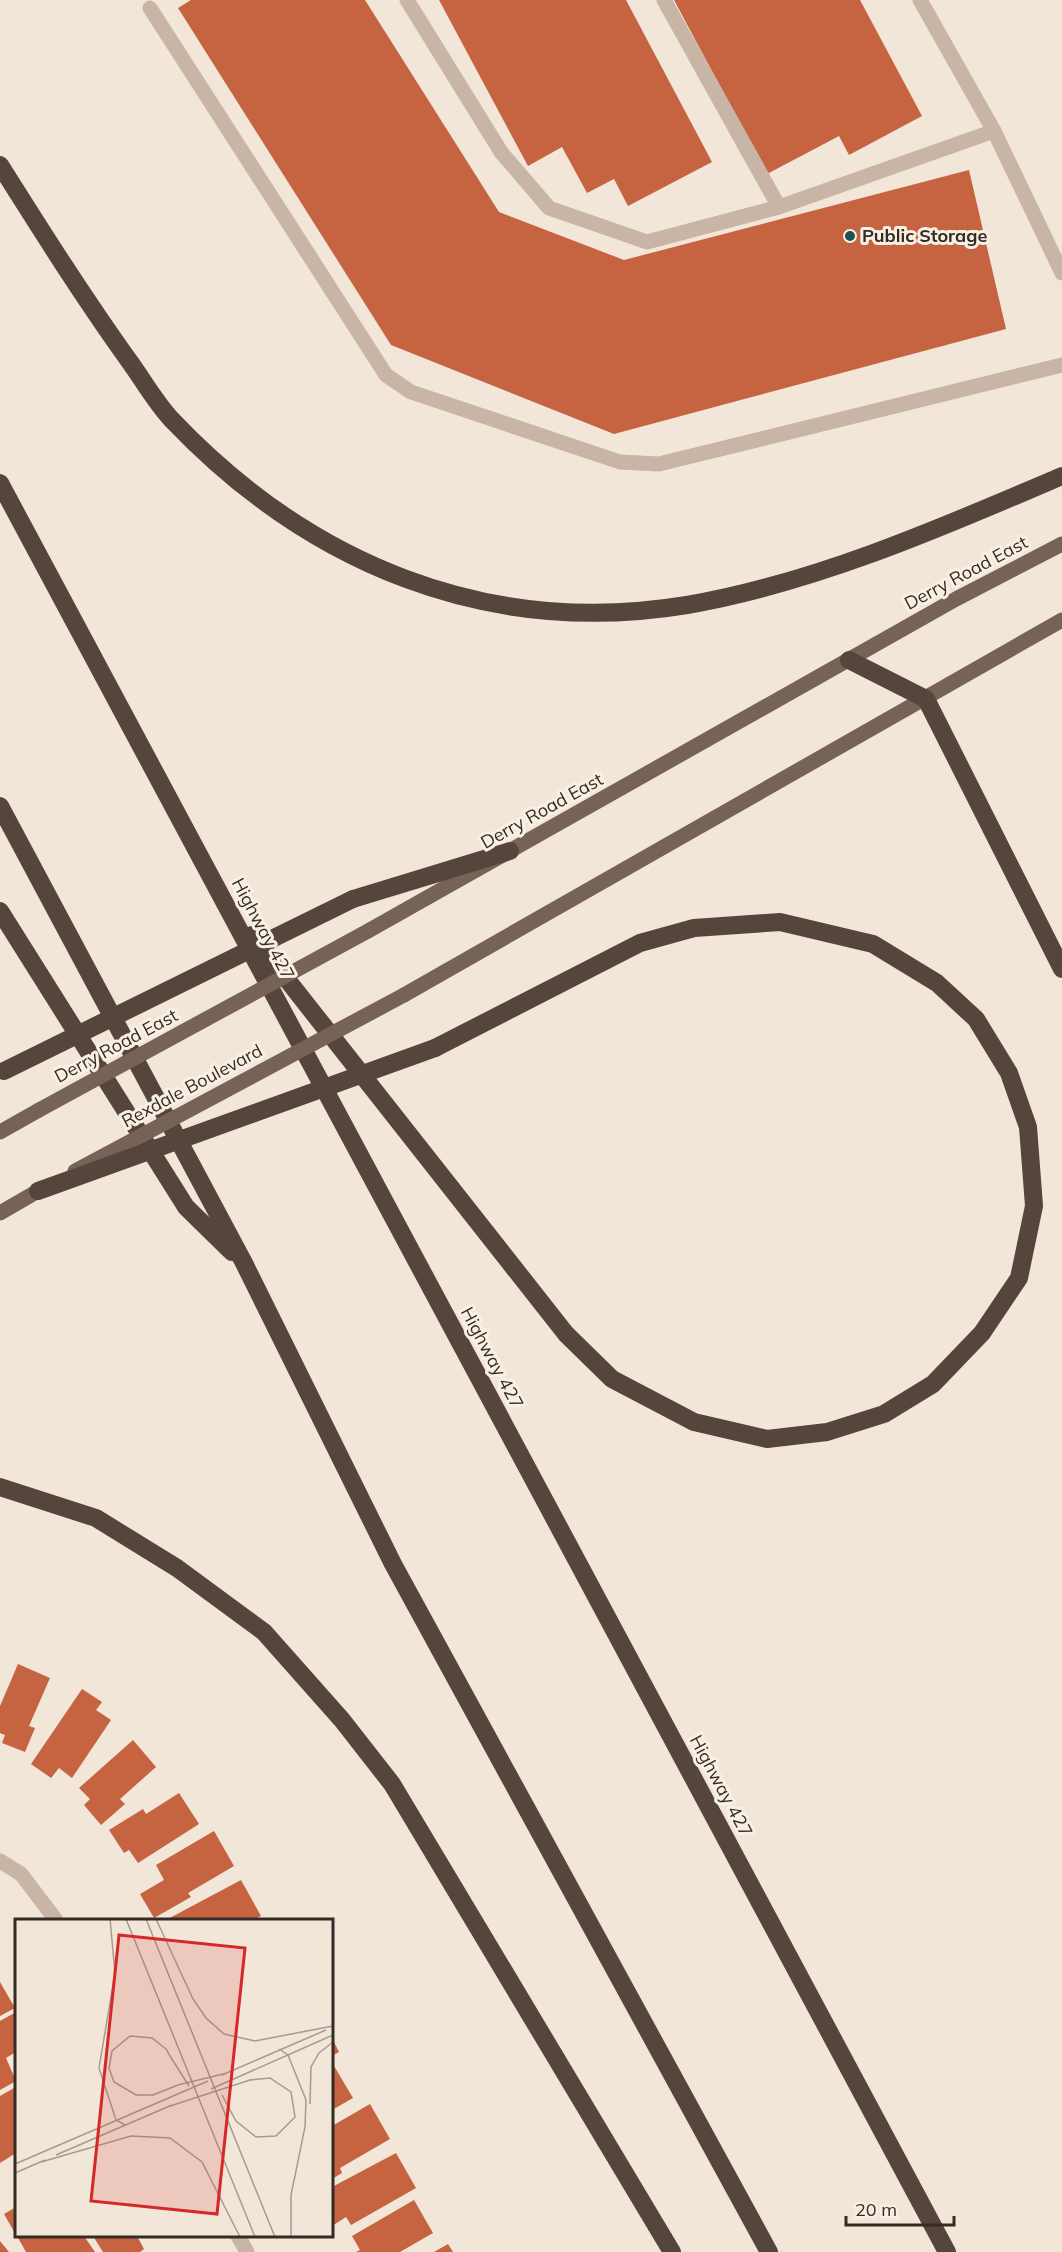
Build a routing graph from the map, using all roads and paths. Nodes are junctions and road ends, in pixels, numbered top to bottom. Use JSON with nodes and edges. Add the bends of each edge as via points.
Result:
{"nodes":[{"id":1,"x":407,"y":0,"type":"edge"},
{"id":2,"x":664,"y":0,"type":"edge"},
{"id":3,"x":920,"y":0,"type":"edge"},
{"id":4,"x":153,"y":3,"type":"edge"},
{"id":5,"x":994,"y":131,"type":"junction"},
{"id":6,"x":0,"y":165,"type":"edge"},
{"id":7,"x":779,"y":207,"type":"junction"},
{"id":8,"x":1062,"y":273,"type":"edge"},
{"id":9,"x":1062,"y":365,"type":"edge"},
{"id":10,"x":1062,"y":476,"type":"edge"},
{"id":11,"x":0,"y":483,"type":"edge"},
{"id":12,"x":1062,"y":544,"type":"edge"},
{"id":13,"x":1062,"y":620,"type":"edge"},
{"id":14,"x":849,"y":660,"type":"junction"},
{"id":15,"x":926,"y":699,"type":"junction"},
{"id":16,"x":0,"y":806,"type":"edge"},
{"id":17,"x":510,"y":851,"type":"junction"},
{"id":18,"x":221,"y":895,"type":"junction"},
{"id":19,"x":0,"y":911,"type":"edge"},
{"id":20,"x":1062,"y":969,"type":"edge"},
{"id":21,"x":2,"y":1071,"type":"edge"},
{"id":22,"x":0,"y":1132,"type":"edge"},
{"id":23,"x":38,"y":1191,"type":"junction"},
{"id":24,"x":0,"y":1213,"type":"edge"},
{"id":25,"x":244,"y":1263,"type":"junction"},
{"id":26,"x":0,"y":1487,"type":"edge"},
{"id":27,"x":0,"y":1861,"type":"edge"},
{"id":28,"x":55,"y":1919,"type":"edge"},
{"id":29,"x":239,"y":2237,"type":"edge"},
{"id":30,"x":247,"y":2252,"type":"edge"},
{"id":31,"x":672,"y":2252,"type":"edge"},
{"id":32,"x":769,"y":2252,"type":"edge"},
{"id":33,"x":947,"y":2252,"type":"edge"}],
"edges":[{"from":1,"to":7,"type":"street","via":[[501,152],[549,208],[647,242]]},
{"from":2,"to":7,"type":"street"},
{"from":3,"to":5,"type":"street"},
{"from":4,"to":9,"type":"street","via":[[386,375],[411,392],[620,462],[659,464]]},
{"from":5,"to":7,"type":"street"},
{"from":5,"to":8,"type":"street"},
{"from":6,"to":10,"type":"highway","via":[[84,297],[171,419],[263,502],[352,558],[460,599],[547,612],[604,613],[687,605],[786,581],[918,537]]},
{"from":11,"to":18,"type":"highway","name":"Highway 427"},
{"from":12,"to":14,"type":"main road","name":"Derry Road East"},
{"from":13,"to":15,"type":"main road"},
{"from":14,"to":15,"type":"highway"},
{"from":14,"to":17,"type":"main road","name":"Derry Road East"},
{"from":15,"to":20,"type":"highway"},
{"from":15,"to":23,"type":"main road","name":"Rexdale Boulevard","bridge":true,"via":[[404,995]]},
{"from":16,"to":25,"type":"highway"},
{"from":17,"to":21,"type":"highway","bridge":true,"via":[[353,899]]},
{"from":17,"to":22,"type":"main road","name":"Derry Road East","bridge":true},
{"from":18,"to":23,"type":"highway","bridge":true,"via":[[567,1334],[612,1379],[694,1422],[768,1439],[827,1432],[884,1414],[933,1384],[982,1333],[1019,1278],[1034,1206],[1028,1127],[1010,1073],[975,1019],[937,983],[873,944],[780,922],[694,928],[640,943],[435,1048]]},
{"from":18,"to":33,"type":"highway","name":"Highway 427"},
{"from":19,"to":25,"type":"highway","via":[[186,1207]]},
{"from":23,"to":24,"type":"main road","name":"Rexdale Boulevard"},
{"from":25,"to":32,"type":"highway","via":[[393,1564]]},
{"from":26,"to":31,"type":"highway","via":[[96,1518],[177,1568],[264,1632],[342,1720],[392,1784]]},
{"from":27,"to":28,"type":"street","via":[[21,1874]]},
{"from":29,"to":30,"type":"street"}]}
